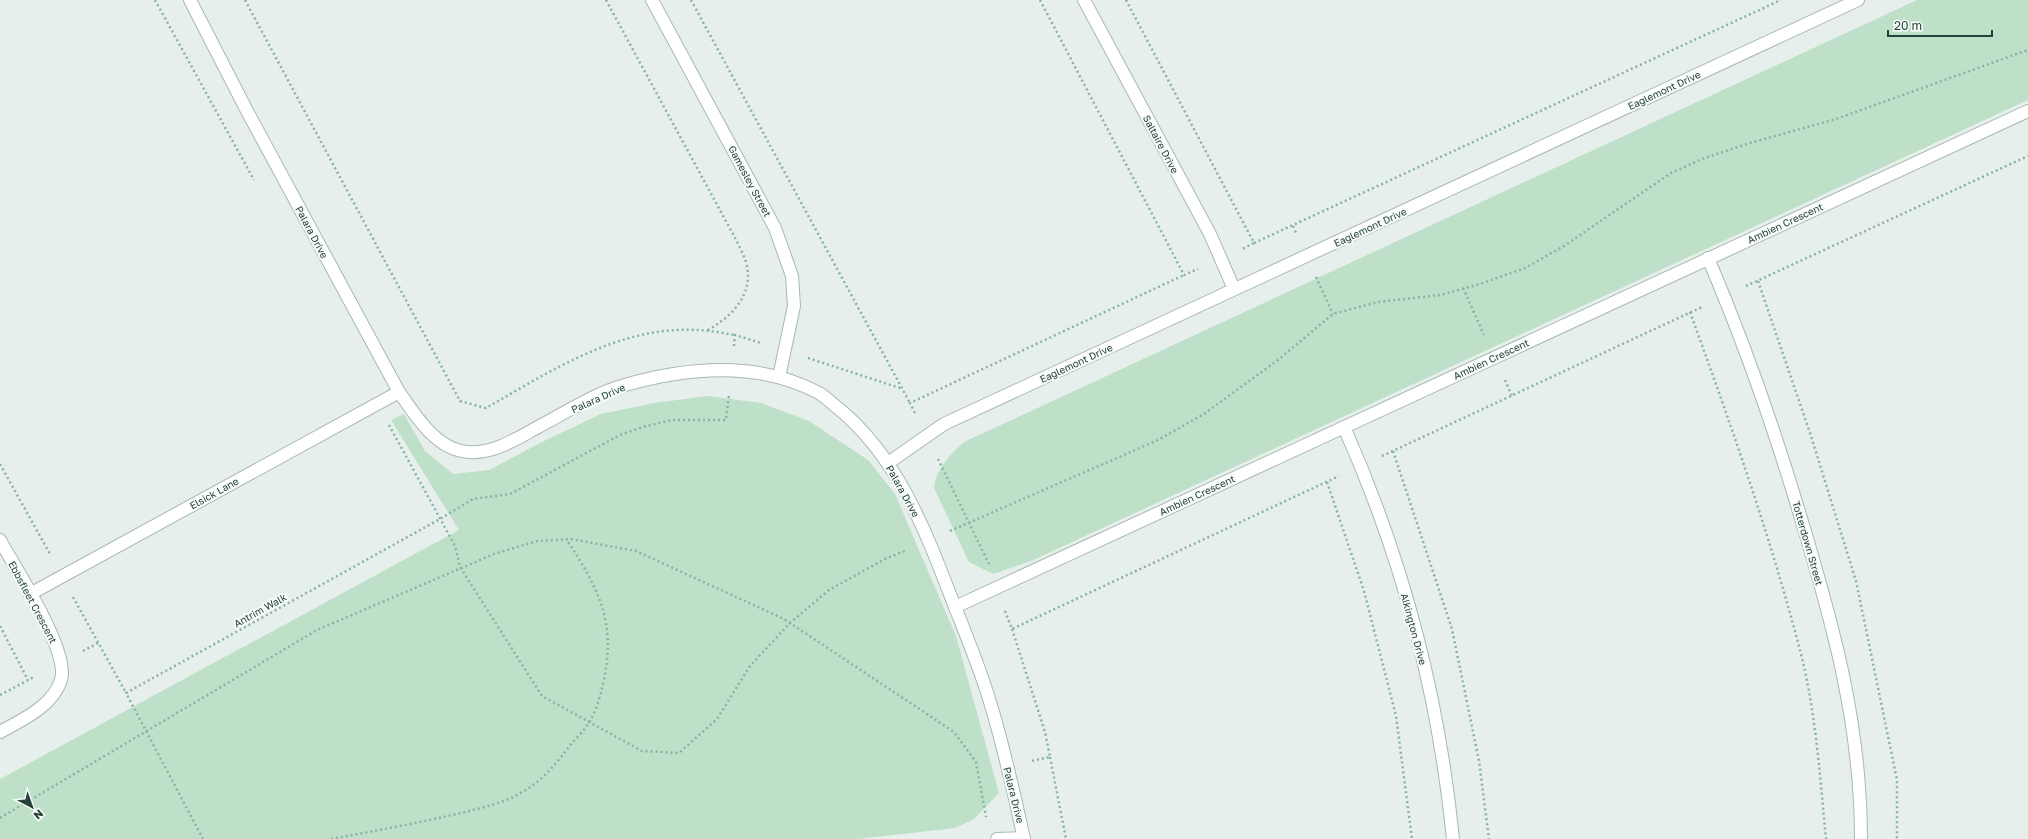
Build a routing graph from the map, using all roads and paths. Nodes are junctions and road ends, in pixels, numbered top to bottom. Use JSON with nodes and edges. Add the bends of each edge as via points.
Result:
{"nodes":[{"id":1,"x":155,"y":0,"type":"edge"},
{"id":2,"x":190,"y":0,"type":"edge"},
{"id":3,"x":245,"y":0,"type":"edge"},
{"id":4,"x":606,"y":0,"type":"edge"},
{"id":5,"x":652,"y":0,"type":"edge"},
{"id":6,"x":691,"y":0,"type":"edge"},
{"id":7,"x":1084,"y":0,"type":"edge"},
{"id":8,"x":1781,"y":0,"type":"edge"},
{"id":9,"x":1858,"y":0,"type":"edge"},
{"id":10,"x":2028,"y":50,"type":"edge"},
{"id":11,"x":2028,"y":112,"type":"edge"},
{"id":12,"x":254,"y":181,"type":"dead end"},
{"id":13,"x":1254,"y":243,"type":"dead end"},
{"id":14,"x":1708,"y":258,"type":"junction"},
{"id":15,"x":1758,"y":281,"type":"dead end"},
{"id":16,"x":1234,"y":290,"type":"junction"},
{"id":17,"x":1690,"y":312,"type":"dead end"},
{"id":18,"x":706,"y":331,"type":"junction"},
{"id":19,"x":735,"y":335,"type":"junction"},
{"id":20,"x":784,"y":350,"type":"junction"},
{"id":21,"x":732,"y":370,"type":"junction"},
{"id":22,"x":779,"y":377,"type":"junction"},
{"id":23,"x":903,"y":389,"type":"junction"},
{"id":24,"x":399,"y":392,"type":"junction"},
{"id":25,"x":377,"y":404,"type":"junction"},
{"id":26,"x":910,"y":404,"type":"dead end"},
{"id":27,"x":1344,"y":427,"type":"junction"},
{"id":28,"x":1393,"y":451,"type":"dead end"},
{"id":29,"x":888,"y":463,"type":"junction"},
{"id":30,"x":1327,"y":482,"type":"dead end"},
{"id":31,"x":440,"y":519,"type":"junction"},
{"id":32,"x":0,"y":540,"type":"edge"},
{"id":33,"x":567,"y":540,"type":"junction"},
{"id":34,"x":929,"y":540,"type":"junction"},
{"id":35,"x":460,"y":568,"type":"junction"},
{"id":36,"x":30,"y":594,"type":"junction"},
{"id":37,"x":955,"y":607,"type":"junction"},
{"id":38,"x":790,"y":623,"type":"junction"},
{"id":39,"x":0,"y":626,"type":"edge"},
{"id":40,"x":1012,"y":629,"type":"dead end"},
{"id":41,"x":28,"y":680,"type":"dead end"},
{"id":42,"x":589,"y":723,"type":"junction"},
{"id":43,"x":0,"y":732,"type":"edge"},
{"id":44,"x":146,"y":732,"type":"junction"},
{"id":45,"x":1050,"y":757,"type":"junction"},
{"id":46,"x":1007,"y":767,"type":"junction"},
{"id":47,"x":978,"y":773,"type":"junction"},
{"id":48,"x":0,"y":818,"type":"edge"},
{"id":49,"x":988,"y":824,"type":"dead end"},
{"id":50,"x":203,"y":839,"type":"edge"},
{"id":51,"x":331,"y":839,"type":"edge"},
{"id":52,"x":997,"y":839,"type":"edge"},
{"id":53,"x":1024,"y":839,"type":"edge"},
{"id":54,"x":1066,"y":839,"type":"edge"},
{"id":55,"x":1412,"y":839,"type":"edge"},
{"id":56,"x":1453,"y":839,"type":"edge"},
{"id":57,"x":1489,"y":839,"type":"edge"},
{"id":58,"x":1826,"y":839,"type":"edge"},
{"id":59,"x":1862,"y":839,"type":"edge"},
{"id":60,"x":1897,"y":839,"type":"edge"}],
"edges":[{"from":1,"to":12,"type":"path"},
{"from":2,"to":24,"type":"street","name":"Palara Drive"},
{"from":3,"to":18,"type":"path","via":[[460,401],[486,408],[587,354],[636,336],[665,331]]},
{"from":4,"to":18,"type":"path","via":[[746,262],[747,281],[741,301],[724,321]]},
{"from":5,"to":20,"type":"street","name":"Gamesley Street","via":[[775,228],[792,276],[794,306]]},
{"from":6,"to":23,"type":"path"},
{"from":7,"to":16,"type":"street","name":"Saltaire Drive","via":[[1210,234]]},
{"from":8,"to":13,"type":"path"},
{"from":9,"to":16,"type":"street","name":"Eaglemont Drive"},
{"from":10,"to":34,"type":"path","via":[[1836,120],[1702,159],[1671,173],[1564,246],[1525,268],[1440,295],[1378,302],[1333,314],[1278,360],[1204,414],[1165,436]]},
{"from":11,"to":14,"type":"street","name":"Ambien Crescent"},
{"from":14,"to":27,"type":"street","name":"Ambien Crescent"},
{"from":14,"to":59,"type":"street","name":"Totterdown Street","via":[[1732,314],[1783,459],[1836,643],[1850,704],[1858,758]]},
{"from":15,"to":60,"type":"path","via":[[1810,433],[1856,581],[1898,780]]},
{"from":16,"to":29,"type":"street","name":"Eaglemont Drive","via":[[944,424]]},
{"from":17,"to":58,"type":"path","via":[[1739,447],[1801,655],[1816,737]]},
{"from":18,"to":19,"type":"path"},
{"from":19,"to":20,"type":"path"},
{"from":19,"to":21,"type":"path"},
{"from":20,"to":22,"type":"street","name":"Gamesley Street"},
{"from":20,"to":23,"type":"path"},
{"from":21,"to":22,"type":"street","name":"Palara Drive"},
{"from":21,"to":24,"type":"street","name":"Palara Drive","via":[[659,375],[621,386],[510,443],[483,452],[460,451],[438,440]]},
{"from":21,"to":31,"type":"path","via":[[726,420],[672,420],[643,426],[620,435],[510,494],[473,499]]},
{"from":22,"to":29,"type":"street","name":"Palara Drive","via":[[820,394],[852,420]]},
{"from":23,"to":26,"type":"path"},
{"from":24,"to":25,"type":"street","name":"Elsick Lane"},
{"from":25,"to":31,"type":"path"},
{"from":25,"to":36,"type":"street","name":"Elsick Lane"},
{"from":27,"to":37,"type":"street","name":"Ambien Crescent"},
{"from":27,"to":56,"type":"street","name":"Alkington Drive","via":[[1369,483],[1410,612],[1439,742]]},
{"from":28,"to":57,"type":"path","via":[[1452,629],[1478,761]]},
{"from":29,"to":34,"type":"street","name":"Palara Drive"},
{"from":30,"to":55,"type":"path","via":[[1364,591],[1396,716]]},
{"from":31,"to":35,"type":"path","via":[[455,546]]},
{"from":31,"to":44,"type":"path","name":"Antrim Walk","via":[[126,693]]},
{"from":32,"to":36,"type":"street","name":"Ebbsfleet Crescent"},
{"from":33,"to":35,"type":"path","via":[[537,540]]},
{"from":33,"to":38,"type":"path","via":[[636,551]]},
{"from":33,"to":42,"type":"path","via":[[589,573],[608,627],[605,677]]},
{"from":34,"to":37,"type":"street","name":"Palara Drive"},
{"from":34,"to":38,"type":"path","via":[[885,559],[829,590]]},
{"from":35,"to":42,"type":"path","via":[[542,696]]},
{"from":35,"to":44,"type":"path","via":[[317,630]]},
{"from":36,"to":43,"type":"street","name":"Ebbsfleet Crescent","via":[[56,642],[61,662],[61,679],[51,696],[33,714]]},
{"from":37,"to":46,"type":"street","name":"Palara Drive","via":[[990,702]]},
{"from":38,"to":42,"type":"path","via":[[750,666],[717,719],[679,753],[642,751]]},
{"from":38,"to":47,"type":"path","via":[[954,732],[976,762]]},
{"from":39,"to":41,"type":"path"},
{"from":40,"to":45,"type":"path","via":[[1045,732]]},
{"from":42,"to":51,"type":"path","via":[[554,766],[536,783],[519,794],[493,805]]},
{"from":44,"to":48,"type":"path"},
{"from":44,"to":50,"type":"path"},
{"from":45,"to":46,"type":"path"},
{"from":45,"to":54,"type":"path"},
{"from":46,"to":47,"type":"path"},
{"from":46,"to":53,"type":"street","name":"Palara Drive"},
{"from":47,"to":49,"type":"path"},
{"from":52,"to":53,"type":"street"}]}
